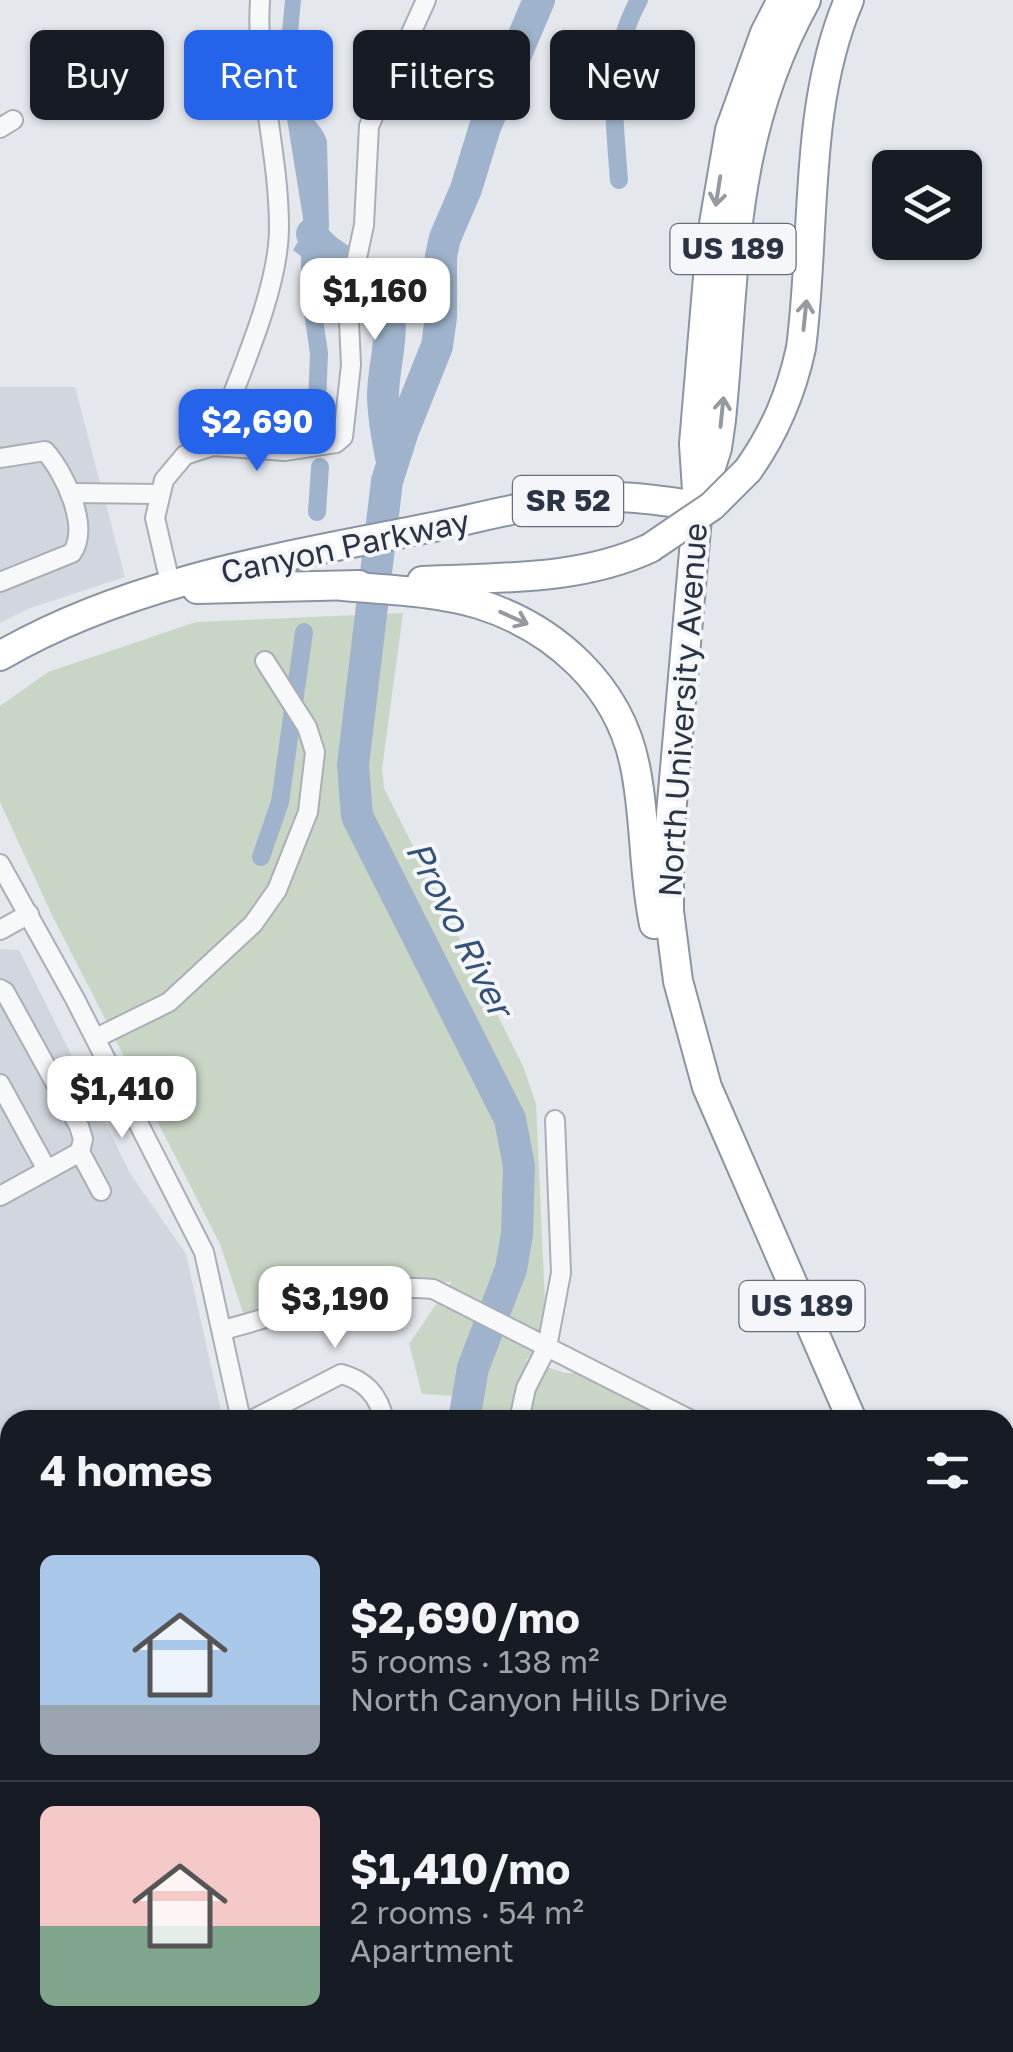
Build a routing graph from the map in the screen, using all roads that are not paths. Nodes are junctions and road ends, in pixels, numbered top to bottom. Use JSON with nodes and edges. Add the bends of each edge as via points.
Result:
{"nodes":[{"id":1,"x":260,"y":0,"type":"edge"},
{"id":2,"x":426,"y":0,"type":"edge"},
{"id":3,"x":782,"y":0,"type":"edge"},
{"id":4,"x":806,"y":0,"type":"edge"},
{"id":5,"x":849,"y":0,"type":"edge"},
{"id":6,"x":213,"y":446,"type":"junction"},
{"id":7,"x":0,"y":458,"type":"edge"},
{"id":8,"x":70,"y":493,"type":"junction"},
{"id":9,"x":160,"y":494,"type":"junction"},
{"id":10,"x":698,"y":506,"type":"junction"},
{"id":11,"x":0,"y":582,"type":"edge"},
{"id":12,"x":171,"y":587,"type":"junction"},
{"id":13,"x":421,"y":587,"type":"junction"},
{"id":14,"x":0,"y":656,"type":"edge"},
{"id":15,"x":264,"y":661,"type":"dead end"},
{"id":16,"x":0,"y":864,"type":"edge"},
{"id":17,"x":29,"y":914,"type":"junction"},
{"id":18,"x":0,"y":930,"type":"edge"},
{"id":19,"x":678,"y":981,"type":"junction"},
{"id":20,"x":0,"y":989,"type":"edge"},
{"id":21,"x":96,"y":1038,"type":"junction"},
{"id":22,"x":0,"y":1084,"type":"edge"},
{"id":23,"x":555,"y":1120,"type":"dead end"},
{"id":24,"x":80,"y":1152,"type":"junction"},
{"id":25,"x":47,"y":1170,"type":"junction"},
{"id":26,"x":2,"y":1190,"type":"edge"},
{"id":27,"x":100,"y":1192,"type":"dead end"},
{"id":28,"x":223,"y":1330,"type":"junction"},
{"id":29,"x":546,"y":1347,"type":"junction"},
{"id":30,"x":239,"y":1410,"type":"edge"},
{"id":31,"x":271,"y":1410,"type":"edge"},
{"id":32,"x":382,"y":1410,"type":"edge"},
{"id":33,"x":521,"y":1410,"type":"edge"},
{"id":34,"x":672,"y":1410,"type":"edge"},
{"id":35,"x":848,"y":1410,"type":"edge"}],
"edges":[{"from":1,"to":6,"type":"street","via":[[278,247]]},
{"from":2,"to":6,"type":"street","via":[[369,126],[361,250],[348,308],[352,365],[342,440],[284,450]]},
{"from":3,"to":10,"type":"highway","number":"US 189","one_way":true,"via":[[739,99],[718,194],[694,444]]},
{"from":10,"to":4,"type":"highway","number":"US 189","one_way":true,"via":[[721,420],[744,168],[770,75]]},
{"from":13,"to":5,"type":"highway","one_way":true,"bridge":true,"via":[[615,563],[692,522],[748,470],[777,424],[798,362],[822,101]]},
{"from":6,"to":9,"type":"street","via":[[176,462]]},
{"from":7,"to":8,"type":"street","via":[[45,452]]},
{"from":8,"to":9,"type":"street"},
{"from":8,"to":11,"type":"street","via":[[81,535],[72,554]]},
{"from":9,"to":12,"type":"street","via":[[156,526]]},
{"from":10,"to":12,"type":"highway","name":"Canyon Parkway","number":"SR 52","via":[[584,499],[338,546]]},
{"from":10,"to":19,"type":"highway","name":"North University Avenue","number":"US 189","via":[[669,837]]},
{"from":12,"to":13,"type":"highway","name":"Canyon Parkway","number":"SR 52"},
{"from":12,"to":14,"type":"highway","name":"Canyon Parkway","number":"SR 52","via":[[56,627]]},
{"from":13,"to":19,"type":"highway","one_way":true,"via":[[527,624],[603,689],[634,761],[651,907]]},
{"from":15,"to":21,"type":"street","via":[[316,752],[312,798],[277,890],[253,924],[169,1002]]},
{"from":16,"to":17,"type":"street"},
{"from":17,"to":18,"type":"street"},
{"from":17,"to":21,"type":"street"},
{"from":19,"to":35,"type":"highway","name":"North University Avenue","number":"US 189","via":[[715,1108]]},
{"from":20,"to":24,"type":"street","via":[[79,1126]]},
{"from":21,"to":28,"type":"street","via":[[204,1252]]},
{"from":22,"to":25,"type":"street"},
{"from":23,"to":29,"type":"street","via":[[561,1273]]},
{"from":24,"to":25,"type":"street"},
{"from":24,"to":27,"type":"street"},
{"from":25,"to":26,"type":"street"},
{"from":28,"to":29,"type":"street","via":[[351,1295],[418,1288],[433,1289]]},
{"from":28,"to":30,"type":"street"},
{"from":29,"to":33,"type":"street"},
{"from":29,"to":34,"type":"street"},
{"from":31,"to":32,"type":"street","via":[[341,1374],[360,1379]]}]}
